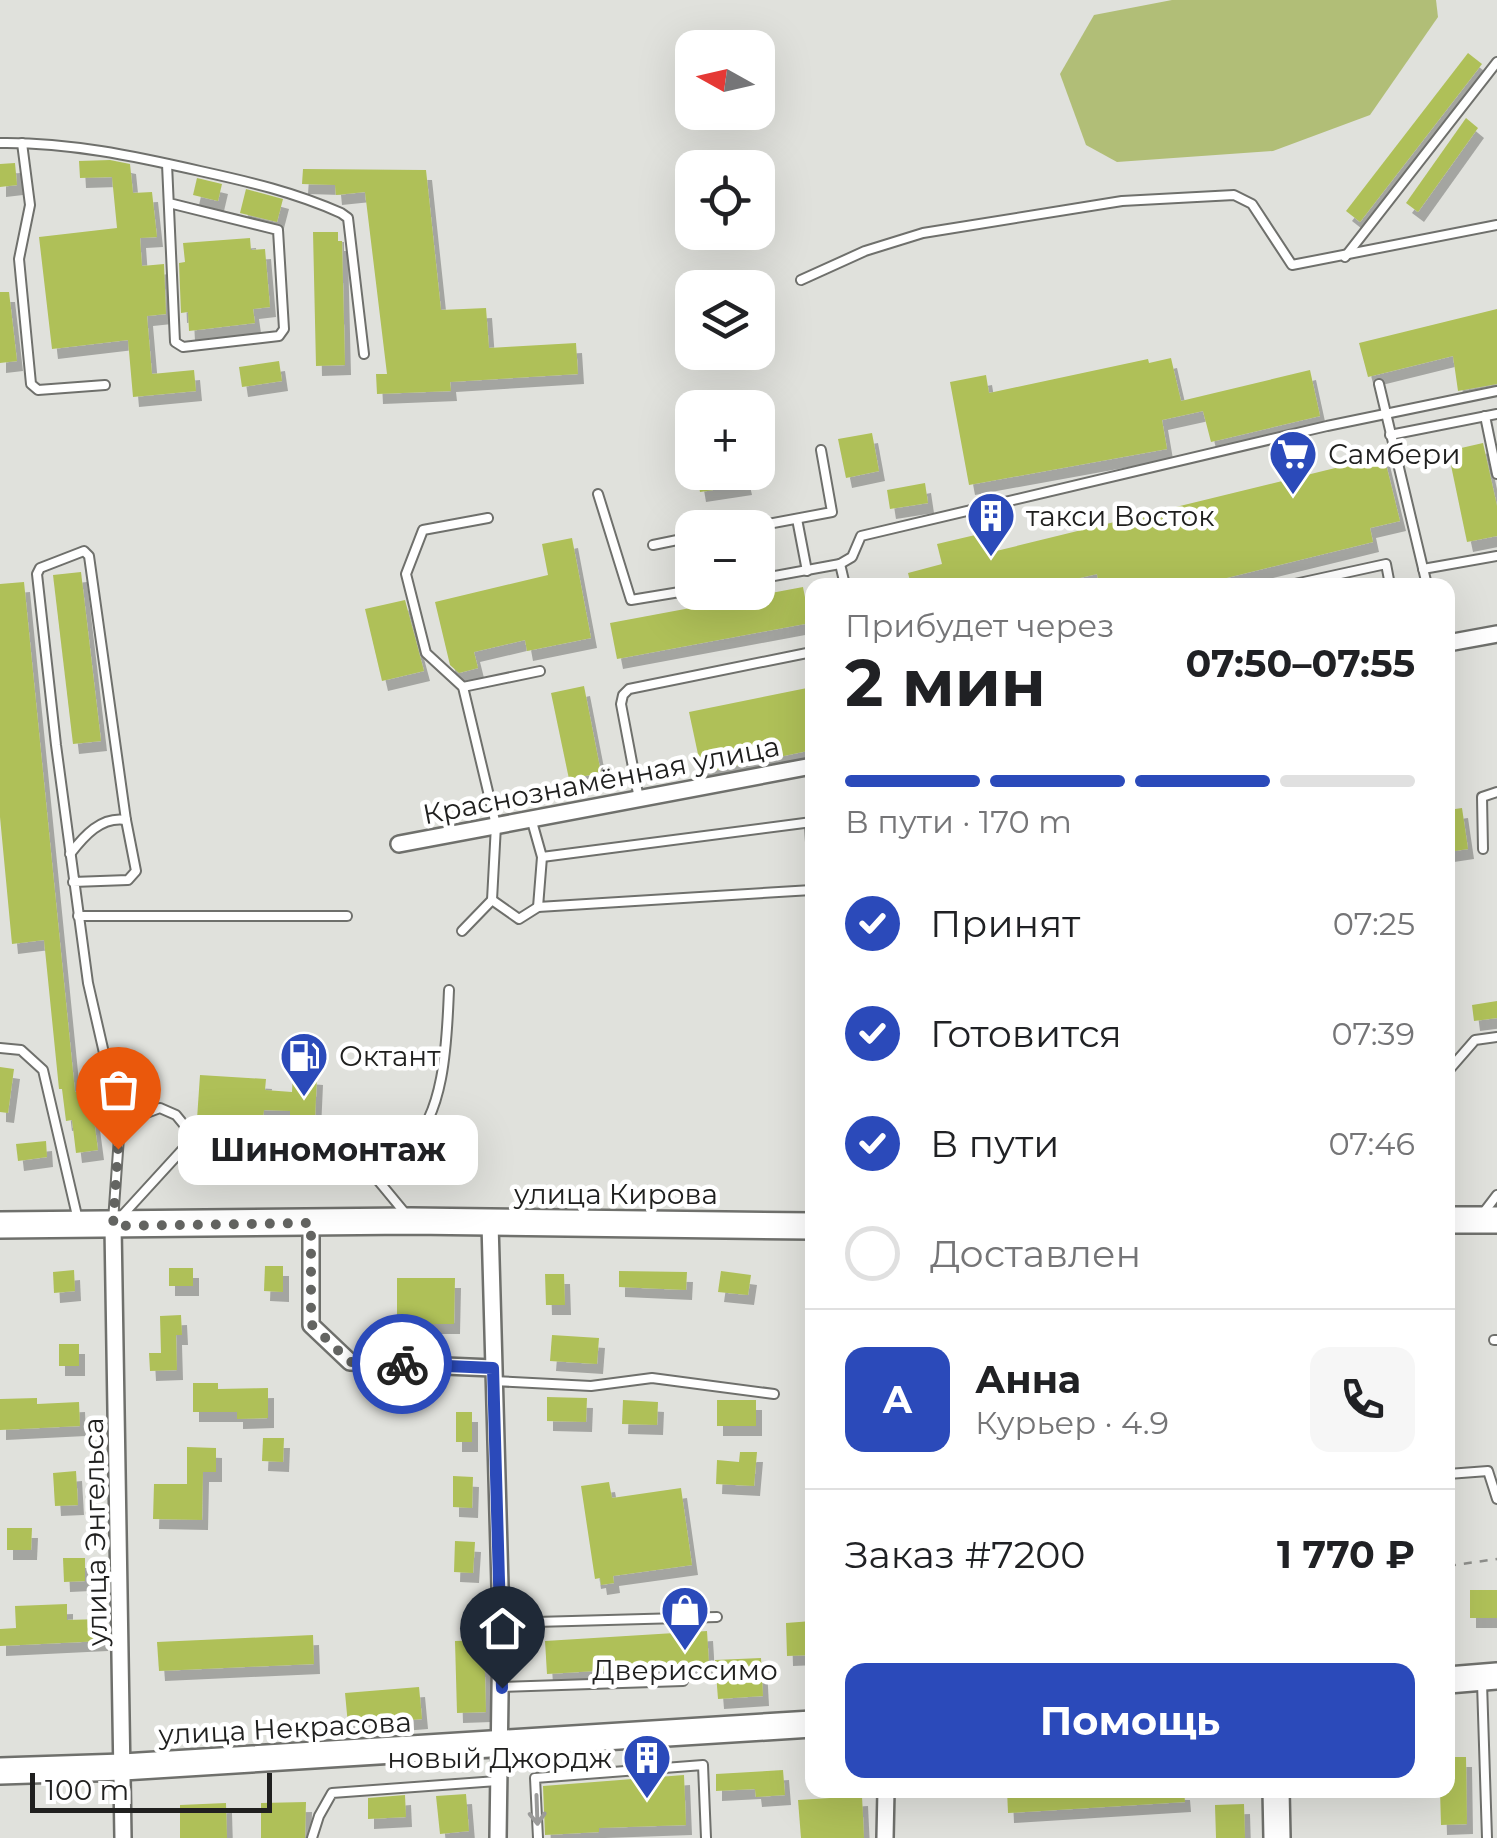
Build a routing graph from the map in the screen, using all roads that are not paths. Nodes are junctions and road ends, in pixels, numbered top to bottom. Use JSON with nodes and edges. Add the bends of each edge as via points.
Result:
{"nodes":[{"id":1,"x":1497,"y":62,"type":"edge"},
{"id":2,"x":22,"y":143,"type":"junction"},
{"id":3,"x":0,"y":144,"type":"edge"},
{"id":4,"x":166,"y":164,"type":"junction"},
{"id":5,"x":169,"y":203,"type":"junction"},
{"id":6,"x":1497,"y":225,"type":"edge"},
{"id":7,"x":1345,"y":257,"type":"junction"},
{"id":8,"x":801,"y":280,"type":"dead end"},
{"id":9,"x":364,"y":354,"type":"dead end"},
{"id":10,"x":1379,"y":384,"type":"dead end"},
{"id":11,"x":105,"y":385,"type":"dead end"},
{"id":12,"x":1497,"y":391,"type":"edge"},
{"id":13,"x":1385,"y":414,"type":"junction"},
{"id":14,"x":1497,"y":414,"type":"edge"},
{"id":15,"x":1484,"y":416,"type":"junction"},
{"id":16,"x":1390,"y":435,"type":"junction"},
{"id":17,"x":820,"y":450,"type":"dead end"},
{"id":18,"x":1497,"y":474,"type":"edge"},
{"id":19,"x":598,"y":494,"type":"dead end"},
{"id":20,"x":488,"y":518,"type":"dead end"},
{"id":21,"x":797,"y":518,"type":"junction"},
{"id":22,"x":775,"y":522,"type":"edge"},
{"id":23,"x":675,"y":541,"type":"edge"},
{"id":24,"x":653,"y":545,"type":"dead end"},
{"id":25,"x":1497,"y":556,"type":"edge"},
{"id":26,"x":840,"y":564,"type":"junction"},
{"id":27,"x":1422,"y":569,"type":"junction"},
{"id":28,"x":807,"y":571,"type":"junction"},
{"id":29,"x":775,"y":576,"type":"edge"},
{"id":30,"x":843,"y":578,"type":"edge"},
{"id":31,"x":1322,"y":578,"type":"edge"},
{"id":32,"x":1389,"y":578,"type":"edge"},
{"id":33,"x":1424,"y":578,"type":"edge"},
{"id":34,"x":675,"y":593,"type":"edge"},
{"id":35,"x":1497,"y":634,"type":"edge"},
{"id":36,"x":1455,"y":641,"type":"edge"},
{"id":37,"x":805,"y":653,"type":"edge"},
{"id":38,"x":540,"y":671,"type":"dead end"},
{"id":39,"x":464,"y":687,"type":"junction"},
{"id":40,"x":805,"y":767,"type":"edge"},
{"id":41,"x":1497,"y":792,"type":"edge"},
{"id":42,"x":639,"y":799,"type":"junction"},
{"id":43,"x":531,"y":818,"type":"junction"},
{"id":44,"x":126,"y":820,"type":"junction"},
{"id":45,"x":805,"y":823,"type":"edge"},
{"id":46,"x":496,"y":825,"type":"junction"},
{"id":47,"x":399,"y":844,"type":"dead end"},
{"id":48,"x":1483,"y":849,"type":"dead end"},
{"id":49,"x":70,"y":854,"type":"junction"},
{"id":50,"x":542,"y":857,"type":"junction"},
{"id":51,"x":73,"y":882,"type":"junction"},
{"id":52,"x":805,"y":890,"type":"edge"},
{"id":53,"x":492,"y":900,"type":"junction"},
{"id":54,"x":538,"y":907,"type":"junction"},
{"id":55,"x":78,"y":916,"type":"junction"},
{"id":56,"x":346,"y":916,"type":"dead end"},
{"id":57,"x":462,"y":931,"type":"dead end"},
{"id":58,"x":449,"y":990,"type":"dead end"},
{"id":59,"x":1497,"y":1037,"type":"edge"},
{"id":60,"x":0,"y":1048,"type":"edge"},
{"id":61,"x":1455,"y":1062,"type":"edge"},
{"id":62,"x":120,"y":1123,"type":"junction"},
{"id":63,"x":194,"y":1137,"type":"junction"},
{"id":64,"x":366,"y":1164,"type":"junction"},
{"id":65,"x":1497,"y":1195,"type":"edge"},
{"id":66,"x":1455,"y":1220,"type":"edge"},
{"id":67,"x":1488,"y":1220,"type":"edge"},
{"id":68,"x":411,"y":1221,"type":"junction"},
{"id":69,"x":311,"y":1223,"type":"junction"},
{"id":70,"x":490,"y":1223,"type":"junction"},
{"id":71,"x":79,"y":1224,"type":"junction"},
{"id":72,"x":0,"y":1225,"type":"edge"},
{"id":73,"x":113,"y":1226,"type":"junction"},
{"id":74,"x":805,"y":1226,"type":"edge"},
{"id":75,"x":493,"y":1375,"type":"junction"},
{"id":76,"x":774,"y":1394,"type":"dead end"},
{"id":77,"x":1455,"y":1473,"type":"edge"},
{"id":78,"x":1497,"y":1499,"type":"edge"},
{"id":79,"x":717,"y":1617,"type":"dead end"},
{"id":80,"x":501,"y":1623,"type":"junction"},
{"id":81,"x":1489,"y":1677,"type":"edge"},
{"id":82,"x":1455,"y":1679,"type":"edge"},
{"id":83,"x":683,"y":1682,"type":"dead end"},
{"id":84,"x":502,"y":1688,"type":"junction"},
{"id":85,"x":805,"y":1724,"type":"edge"},
{"id":86,"x":499,"y":1745,"type":"junction"},
{"id":87,"x":123,"y":1768,"type":"junction"},
{"id":88,"x":0,"y":1772,"type":"edge"},
{"id":89,"x":499,"y":1781,"type":"junction"},
{"id":90,"x":886,"y":1798,"type":"edge"},
{"id":91,"x":1276,"y":1798,"type":"edge"},
{"id":92,"x":123,"y":1838,"type":"edge"},
{"id":93,"x":312,"y":1838,"type":"edge"},
{"id":94,"x":498,"y":1838,"type":"edge"},
{"id":95,"x":538,"y":1838,"type":"edge"},
{"id":96,"x":706,"y":1838,"type":"edge"},
{"id":97,"x":885,"y":1838,"type":"edge"},
{"id":98,"x":1277,"y":1838,"type":"edge"},
{"id":99,"x":1486,"y":1838,"type":"edge"}],
"edges":[{"from":1,"to":7,"type":"lane"},
{"from":2,"to":3,"type":"lane"},
{"from":2,"to":4,"type":"lane"},
{"from":2,"to":11,"type":"lane","via":[[30,204],[18,258],[30,384],[38,390]]},
{"from":4,"to":5,"type":"lane"},
{"from":4,"to":9,"type":"lane","via":[[295,192],[348,218]]},
{"from":5,"to":5,"type":"lane","via":[[174,342],[182,347],[279,336],[284,329],[278,230]]},
{"from":6,"to":7,"type":"lane"},
{"from":7,"to":8,"type":"lane","via":[[1292,265],[1252,204],[1234,195],[1122,201],[924,233]]},
{"from":10,"to":13,"type":"lane"},
{"from":12,"to":13,"type":"lane"},
{"from":13,"to":16,"type":"lane"},
{"from":13,"to":26,"type":"lane","via":[[861,536],[852,558]]},
{"from":14,"to":15,"type":"lane"},
{"from":15,"to":16,"type":"lane"},
{"from":15,"to":18,"type":"lane"},
{"from":16,"to":27,"type":"lane"},
{"from":17,"to":21,"type":"lane","via":[[832,512]]},
{"from":19,"to":34,"type":"lane","via":[[631,600]]},
{"from":20,"to":39,"type":"lane","via":[[423,530],[406,574],[426,653]]},
{"from":21,"to":22,"type":"lane"},
{"from":21,"to":28,"type":"lane"},
{"from":23,"to":24,"type":"lane"},
{"from":25,"to":27,"type":"lane"},
{"from":26,"to":28,"type":"lane"},
{"from":26,"to":30,"type":"lane"},
{"from":27,"to":33,"type":"lane"},
{"from":28,"to":29,"type":"lane"},
{"from":31,"to":32,"type":"lane","via":[[1386,564]]},
{"from":35,"to":36,"type":"street"},
{"from":37,"to":42,"type":"lane","via":[[629,688],[621,704]]},
{"from":38,"to":39,"type":"lane"},
{"from":39,"to":46,"type":"lane"},
{"from":40,"to":42,"type":"street","name":"Краснознамённая улица"},
{"from":41,"to":48,"type":"lane","via":[[1482,797]]},
{"from":42,"to":43,"type":"street","name":"Краснознамённая улица"},
{"from":43,"to":46,"type":"street","name":"Краснознамённая улица"},
{"from":43,"to":50,"type":"lane"},
{"from":44,"to":49,"type":"lane","via":[[93,828]]},
{"from":44,"to":49,"type":"lane","via":[[84,552],[37,574]]},
{"from":44,"to":51,"type":"lane","via":[[136,871],[128,880]]},
{"from":45,"to":50,"type":"lane"},
{"from":46,"to":47,"type":"street","name":"Краснознамённая улица"},
{"from":46,"to":53,"type":"lane"},
{"from":49,"to":51,"type":"lane"},
{"from":50,"to":54,"type":"lane"},
{"from":51,"to":55,"type":"lane"},
{"from":52,"to":54,"type":"lane"},
{"from":53,"to":54,"type":"lane","via":[[519,919]]},
{"from":53,"to":57,"type":"lane"},
{"from":55,"to":56,"type":"lane"},
{"from":55,"to":62,"type":"lane"},
{"from":58,"to":64,"type":"lane","via":[[432,1111],[412,1143]]},
{"from":59,"to":61,"type":"lane","via":[[1475,1040]]},
{"from":60,"to":71,"type":"lane","via":[[21,1050],[43,1070]]},
{"from":62,"to":63,"type":"lane","via":[[160,1108],[176,1115]]},
{"from":62,"to":73,"type":"lane"},
{"from":63,"to":64,"type":"lane","via":[[307,1124],[343,1138]]},
{"from":63,"to":73,"type":"lane"},
{"from":64,"to":68,"type":"lane"},
{"from":65,"to":67,"type":"lane"},
{"from":66,"to":67,"type":"main road"},
{"from":68,"to":69,"type":"main road","name":"улица Кирова"},
{"from":68,"to":70,"type":"main road","name":"улица Кирова"},
{"from":69,"to":73,"type":"main road","name":"улица Кирова"},
{"from":69,"to":75,"type":"street","via":[[311,1324],[350,1362]]},
{"from":70,"to":74,"type":"main road","name":"улица Кирова"},
{"from":70,"to":75,"type":"street"},
{"from":71,"to":72,"type":"main road","name":"улица Кирова"},
{"from":71,"to":73,"type":"main road","name":"улица Кирова"},
{"from":73,"to":87,"type":"street","name":"улица Энгельса"},
{"from":75,"to":76,"type":"lane","via":[[591,1386],[652,1378]]},
{"from":75,"to":80,"type":"street"},
{"from":77,"to":78,"type":"lane","via":[[1488,1471]]},
{"from":79,"to":80,"type":"lane"},
{"from":80,"to":84,"type":"street"},
{"from":81,"to":82,"type":"main road"},
{"from":81,"to":99,"type":"lane"},
{"from":83,"to":84,"type":"lane"},
{"from":84,"to":86,"type":"street"},
{"from":85,"to":86,"type":"main road","name":"улица Некрасова"},
{"from":86,"to":87,"type":"main road","name":"улица Некрасова"},
{"from":86,"to":89,"type":"street"},
{"from":87,"to":88,"type":"main road","name":"улица Некрасова"},
{"from":87,"to":92,"type":"street","name":"улица Энгельса"},
{"from":89,"to":93,"type":"lane","via":[[332,1793]]},
{"from":89,"to":94,"type":"street"},
{"from":90,"to":97,"type":"street"},
{"from":91,"to":98,"type":"main road"},
{"from":96,"to":95,"type":"lane","one_way":true,"via":[[703,1766],[536,1778]]}]}
